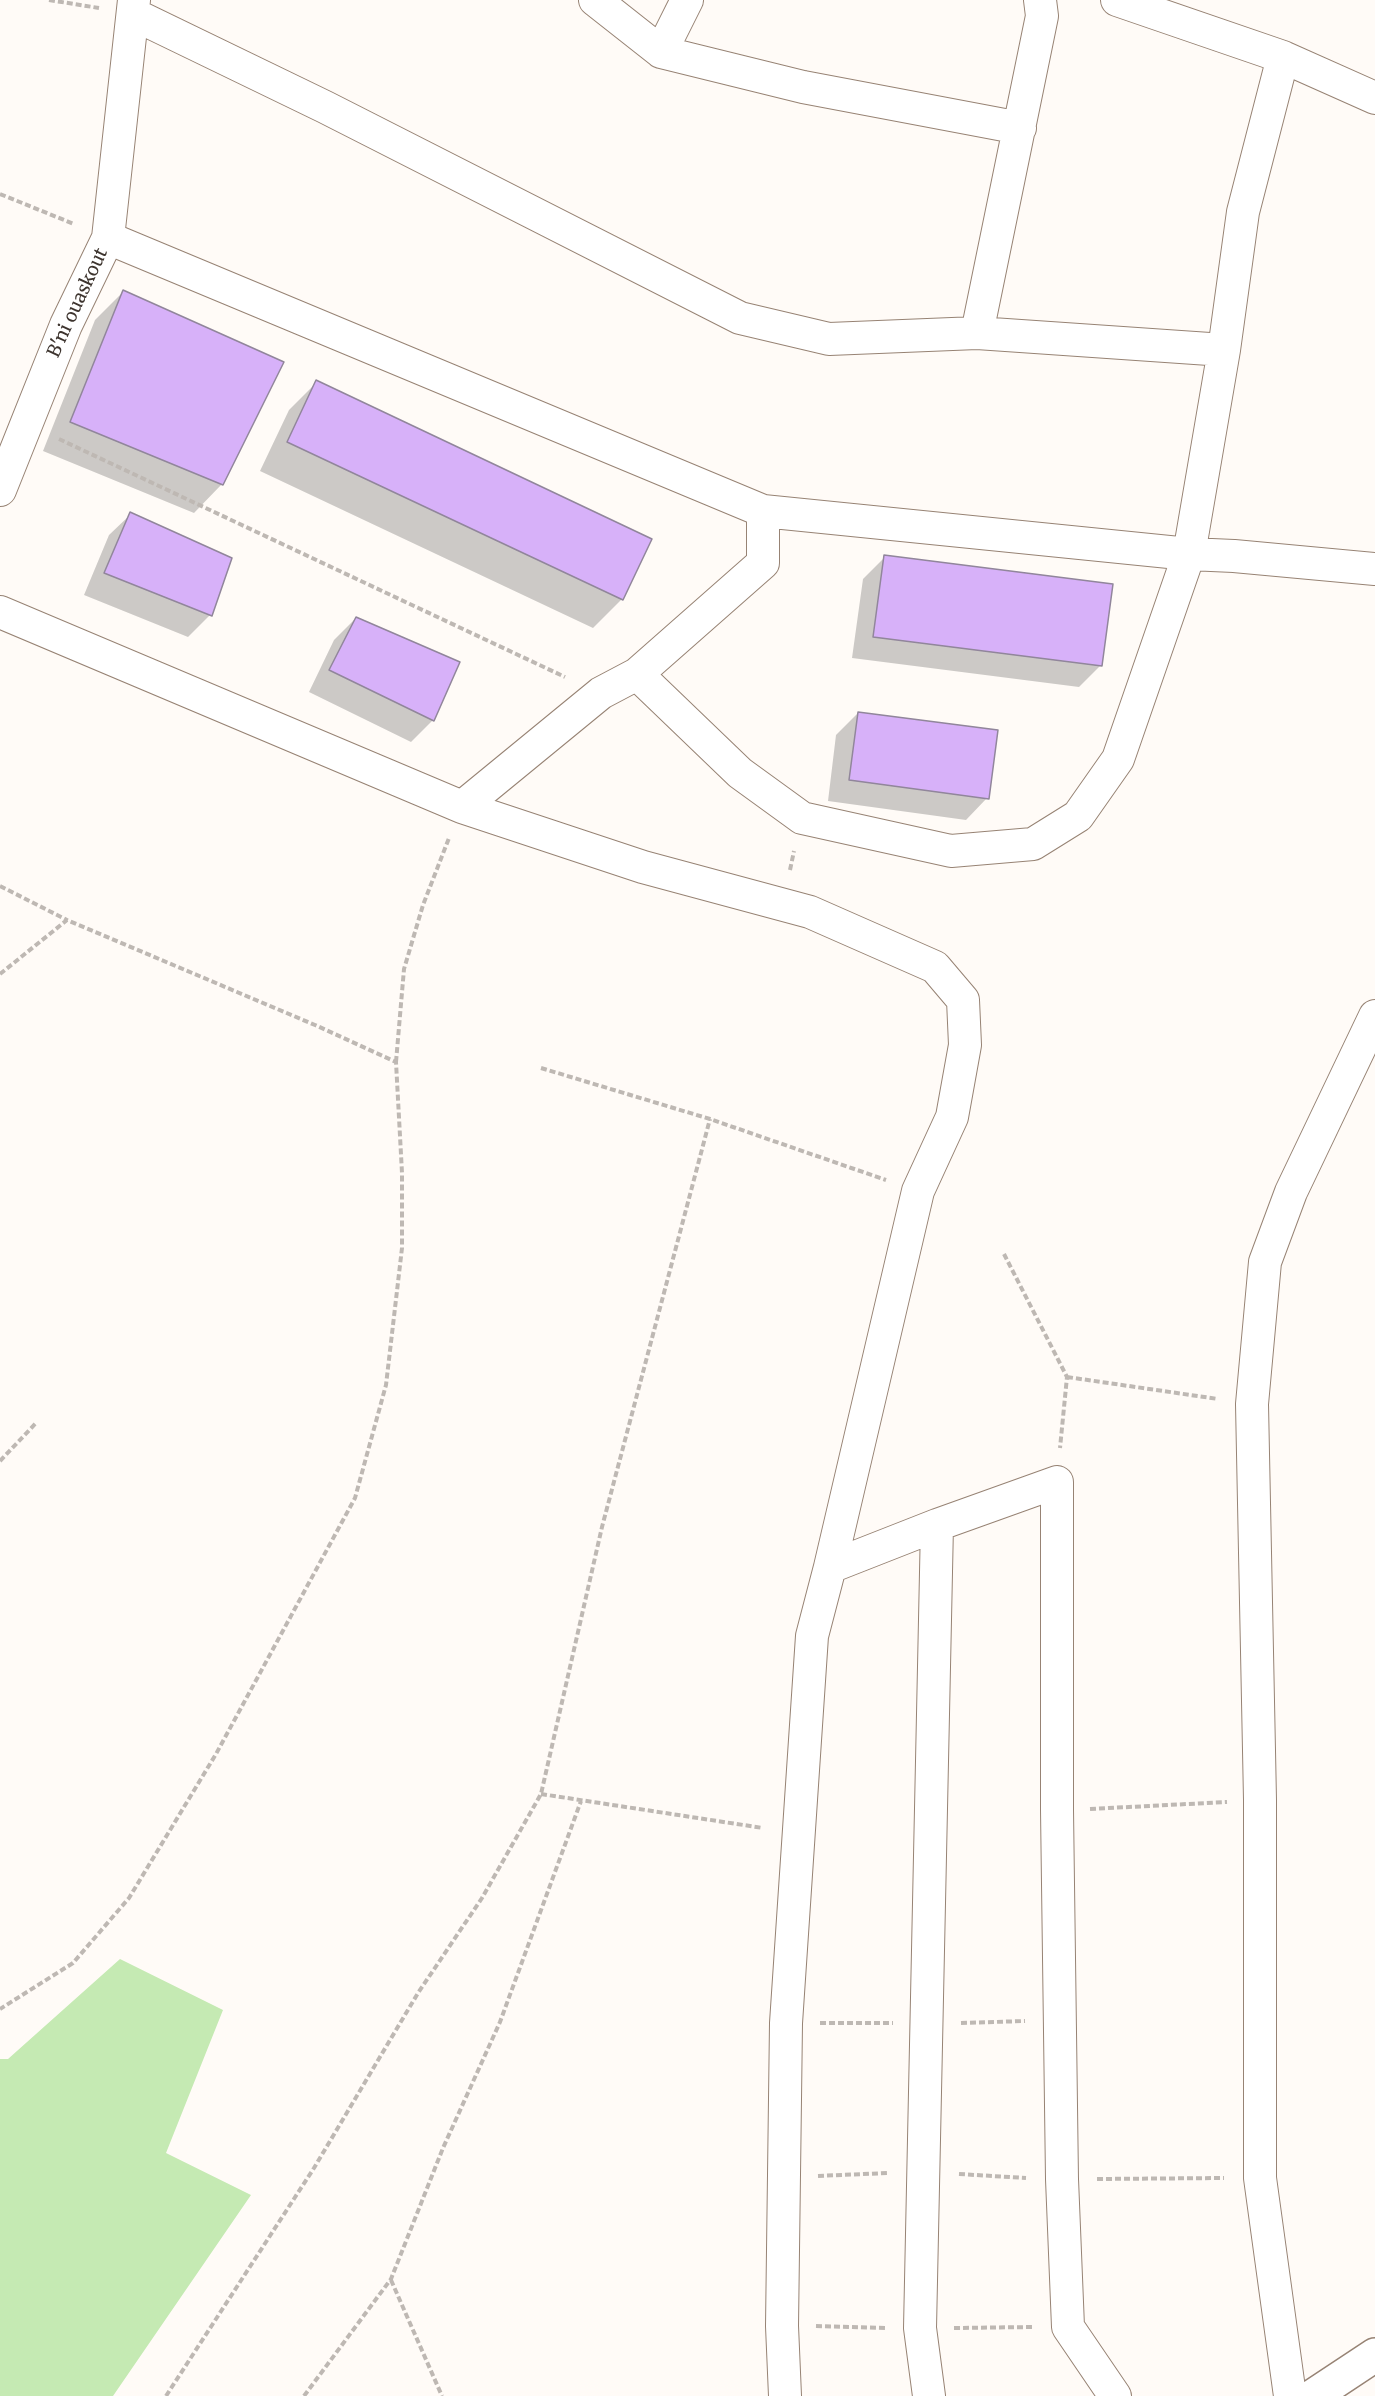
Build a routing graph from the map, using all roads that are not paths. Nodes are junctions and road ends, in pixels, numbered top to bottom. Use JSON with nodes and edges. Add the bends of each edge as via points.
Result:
{"nodes":[{"id":1,"x":595,"y":0,"type":"edge"},
{"id":2,"x":687,"y":0,"type":"edge"},
{"id":3,"x":1040,"y":0,"type":"edge"},
{"id":4,"x":1117,"y":0,"type":"edge"},
{"id":5,"x":134,"y":7,"type":"edge"},
{"id":6,"x":1181,"y":11,"type":"edge"},
{"id":7,"x":661,"y":52,"type":"junction"},
{"id":8,"x":1282,"y":57,"type":"junction"},
{"id":9,"x":1375,"y":98,"type":"edge"},
{"id":10,"x":1020,"y":128,"type":"junction"},
{"id":11,"x":108,"y":238,"type":"junction"},
{"id":12,"x":978,"y":333,"type":"junction"},
{"id":13,"x":1224,"y":350,"type":"junction"},
{"id":14,"x":0,"y":490,"type":"edge"},
{"id":15,"x":763,"y":511,"type":"junction"},
{"id":16,"x":1189,"y":554,"type":"junction"},
{"id":17,"x":1375,"y":569,"type":"edge"},
{"id":18,"x":0,"y":612,"type":"edge"},
{"id":19,"x":637,"y":674,"type":"junction"},
{"id":20,"x":462,"y":807,"type":"junction"},
{"id":21,"x":1375,"y":1016,"type":"edge"},
{"id":22,"x":937,"y":1525,"type":"junction"},
{"id":23,"x":830,"y":1567,"type":"junction"},
{"id":24,"x":1375,"y":2355,"type":"edge"},
{"id":25,"x":785,"y":2396,"type":"edge"},
{"id":26,"x":929,"y":2396,"type":"edge"},
{"id":27,"x":1115,"y":2396,"type":"edge"},
{"id":28,"x":1290,"y":2396,"type":"edge"},
{"id":29,"x":1313,"y":2396,"type":"edge"}],
"edges":[{"from":1,"to":7,"type":"street"},
{"from":2,"to":7,"type":"street"},
{"from":3,"to":10,"type":"street","via":[[1042,16]]},
{"from":4,"to":6,"type":"street"},
{"from":5,"to":11,"type":"street","name":"B'ni ouaskout"},
{"from":5,"to":12,"type":"street","via":[[740,318],[829,339]]},
{"from":6,"to":8,"type":"street"},
{"from":7,"to":10,"type":"street","via":[[803,87]]},
{"from":8,"to":9,"type":"street"},
{"from":8,"to":13,"type":"street","via":[[1243,212]]},
{"from":10,"to":12,"type":"street"},
{"from":11,"to":14,"type":"street","name":"B'ni ouaskout","via":[[66,325]]},
{"from":11,"to":15,"type":"street"},
{"from":12,"to":13,"type":"street"},
{"from":13,"to":16,"type":"street"},
{"from":15,"to":16,"type":"street"},
{"from":15,"to":19,"type":"street","via":[[764,563]]},
{"from":16,"to":17,"type":"street"},
{"from":16,"to":19,"type":"street","via":[[1119,759],[1078,816],[1033,844],[951,851],[802,818],[740,772]]},
{"from":18,"to":20,"type":"street"},
{"from":19,"to":20,"type":"street","via":[[601,693]]},
{"from":20,"to":23,"type":"street","via":[[643,867],[810,912],[936,967],[963,1000],[965,1045],[952,1117],[918,1191]]},
{"from":21,"to":28,"type":"street","via":[[1291,1192],[1265,1263],[1252,1404],[1260,1800],[1260,2178]]},
{"from":22,"to":23,"type":"street"},
{"from":22,"to":26,"type":"street","via":[[920,2328]]},
{"from":22,"to":27,"type":"street","via":[[1057,1482],[1057,1810],[1068,2327]]},
{"from":23,"to":25,"type":"street","via":[[812,1636],[786,2023],[782,2326]]},
{"from":24,"to":29,"type":"street"}]}
